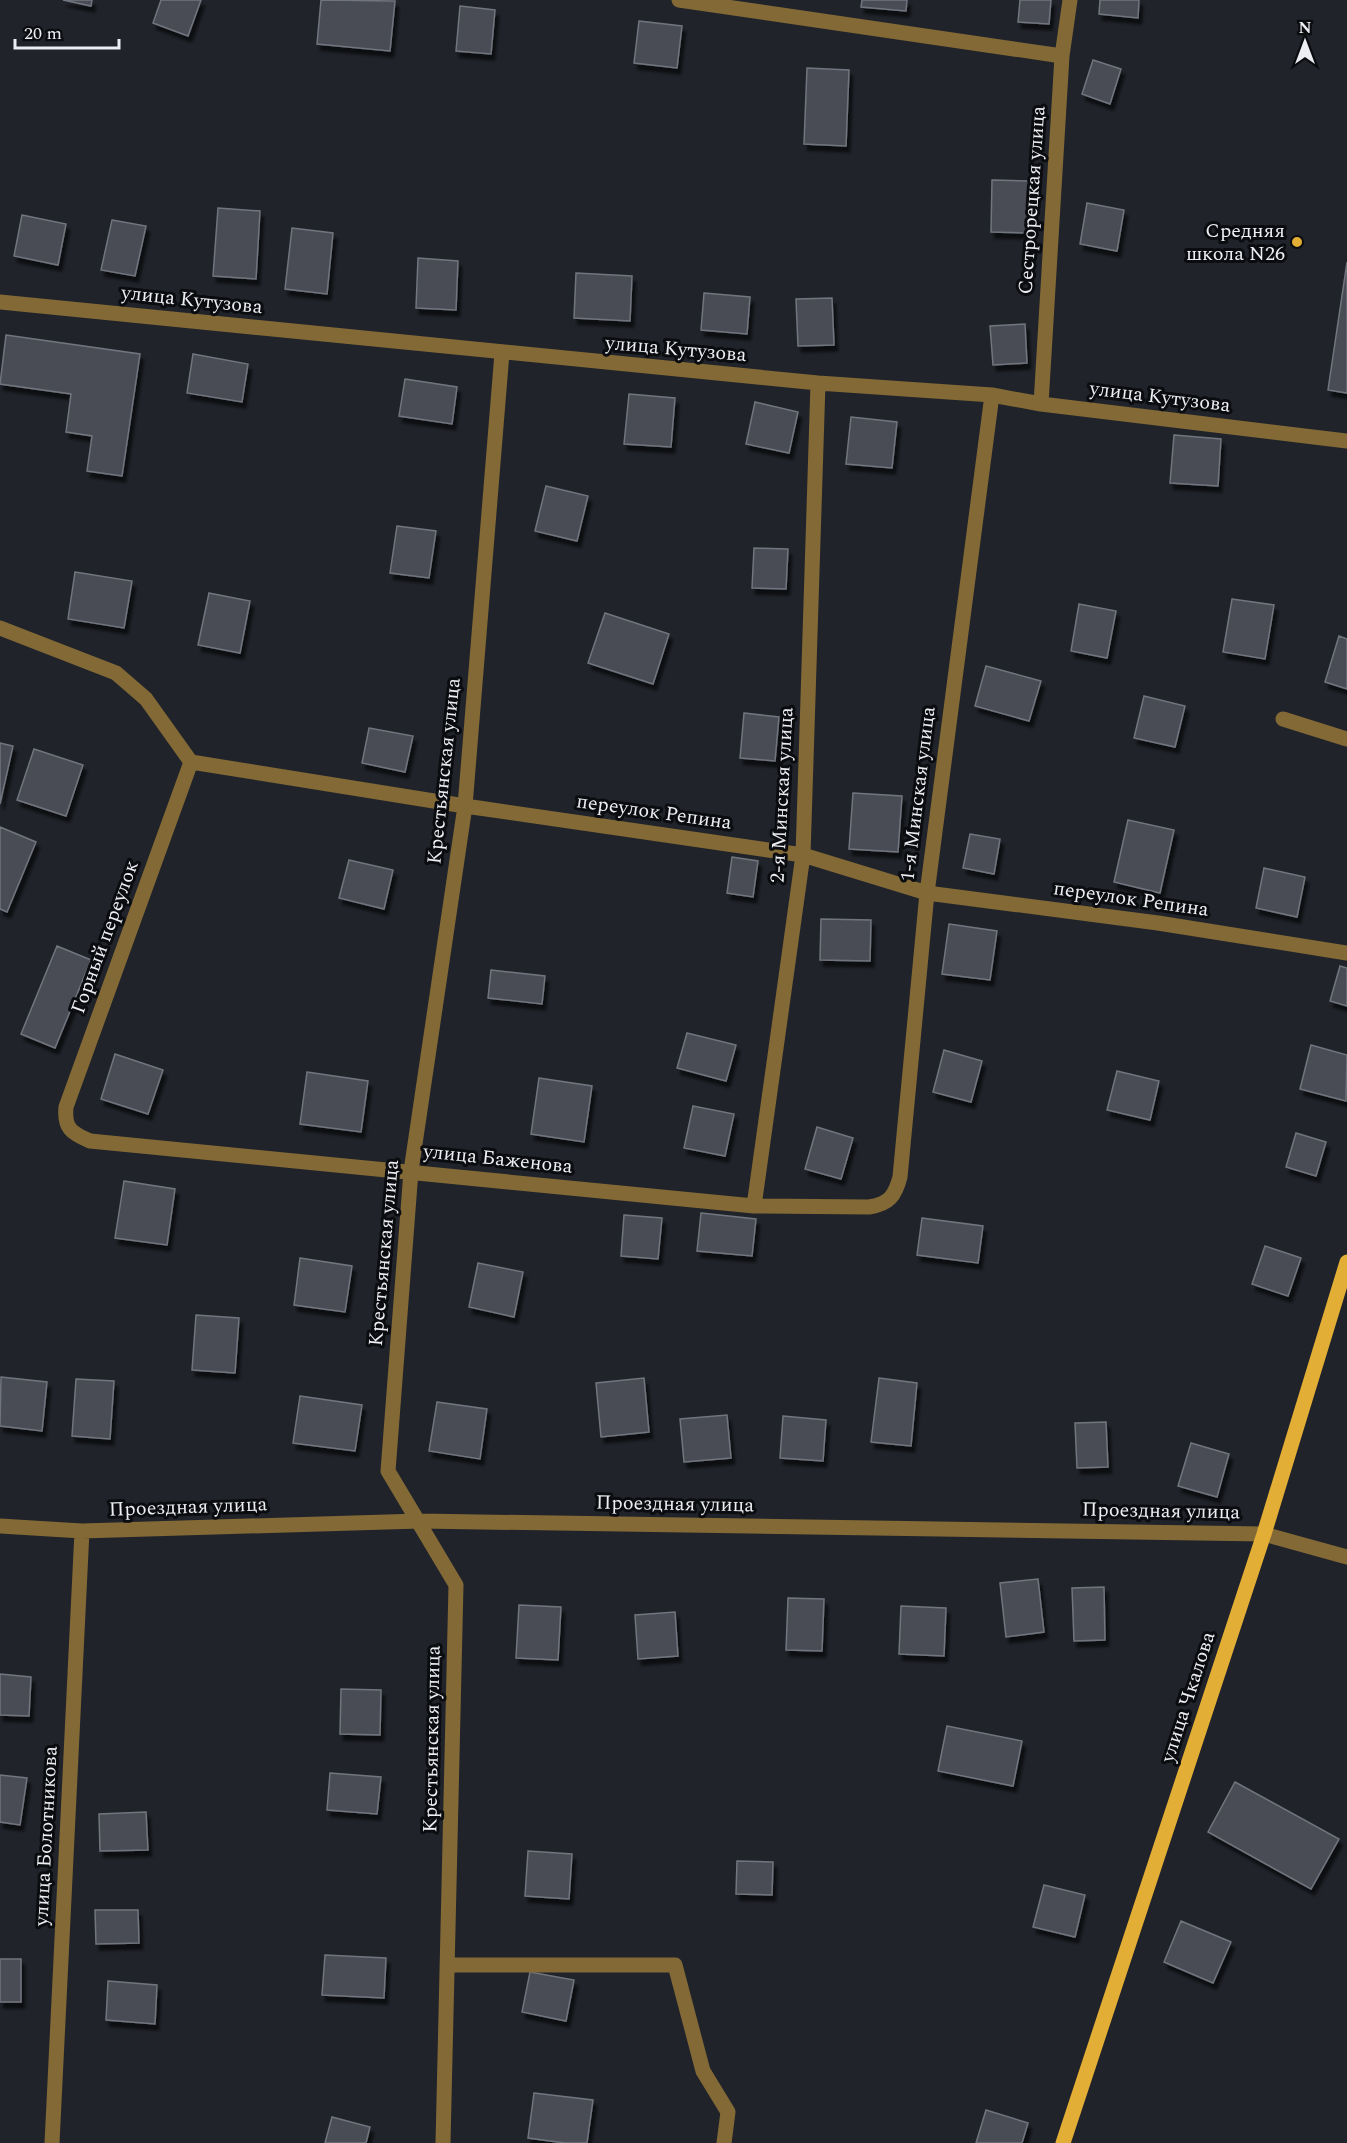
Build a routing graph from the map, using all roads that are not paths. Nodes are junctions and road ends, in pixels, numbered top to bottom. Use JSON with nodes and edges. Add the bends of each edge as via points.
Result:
{"nodes":[{"id":1,"x":679,"y":0,"type":"edge"},
{"id":2,"x":1070,"y":0,"type":"edge"},
{"id":3,"x":1062,"y":56,"type":"junction"},
{"id":4,"x":0,"y":302,"type":"edge"},
{"id":5,"x":502,"y":353,"type":"junction"},
{"id":6,"x":818,"y":383,"type":"junction"},
{"id":7,"x":992,"y":396,"type":"junction"},
{"id":8,"x":1041,"y":404,"type":"junction"},
{"id":9,"x":1347,"y":441,"type":"edge"},
{"id":10,"x":0,"y":628,"type":"edge"},
{"id":11,"x":1283,"y":719,"type":"dead end"},
{"id":12,"x":1347,"y":739,"type":"edge"},
{"id":13,"x":191,"y":762,"type":"junction"},
{"id":14,"x":465,"y":806,"type":"junction"},
{"id":15,"x":803,"y":855,"type":"junction"},
{"id":16,"x":927,"y":892,"type":"junction"},
{"id":17,"x":1347,"y":953,"type":"edge"},
{"id":18,"x":68,"y":1127,"type":"joint"},
{"id":19,"x":411,"y":1171,"type":"junction"},
{"id":20,"x":892,"y":1199,"type":"joint"},
{"id":21,"x":754,"y":1206,"type":"junction"},
{"id":22,"x":1347,"y":1262,"type":"edge"},
{"id":23,"x":420,"y":1521,"type":"junction"},
{"id":24,"x":0,"y":1526,"type":"edge"},
{"id":25,"x":82,"y":1531,"type":"junction"},
{"id":26,"x":1264,"y":1534,"type":"junction"},
{"id":27,"x":1347,"y":1557,"type":"edge"},
{"id":28,"x":447,"y":1965,"type":"junction"},
{"id":29,"x":52,"y":2143,"type":"edge"},
{"id":30,"x":443,"y":2143,"type":"edge"},
{"id":31,"x":724,"y":2143,"type":"edge"},
{"id":32,"x":1063,"y":2143,"type":"edge"}],
"edges":[{"from":1,"to":3,"type":"street"},
{"from":2,"to":3,"type":"street","name":"Сестрорецкая улица"},
{"from":3,"to":8,"type":"street","name":"Сестрорецкая улица"},
{"from":4,"to":5,"type":"street","name":"улица Кутузова"},
{"from":5,"to":6,"type":"street","name":"улица Кутузова"},
{"from":5,"to":14,"type":"street","name":"Крестьянская улица"},
{"from":6,"to":7,"type":"street","name":"улица Кутузова"},
{"from":6,"to":15,"type":"street","name":"2-я Минская улица"},
{"from":7,"to":8,"type":"street","name":"улица Кутузова"},
{"from":7,"to":16,"type":"street","name":"1-я Минская улица"},
{"from":8,"to":9,"type":"street","name":"улица Кутузова"},
{"from":10,"to":13,"type":"street","via":[[116,673],[146,699]]},
{"from":11,"to":12,"type":"street"},
{"from":13,"to":14,"type":"street","name":"переулок Репина"},
{"from":13,"to":18,"type":"street","name":"Горный переулок","via":[[66,1107]]},
{"from":14,"to":15,"type":"street","name":"переулок Репина"},
{"from":14,"to":19,"type":"street","name":"Крестьянская улица"},
{"from":15,"to":16,"type":"street","name":"переулок Репина"},
{"from":15,"to":21,"type":"street","name":"2-я Минская улица"},
{"from":16,"to":17,"type":"street","name":"переулок Репина"},
{"from":16,"to":20,"type":"street","name":"1-я Минская улица","via":[[900,1177]]},
{"from":18,"to":19,"type":"street","name":"улица Баженова","via":[[90,1141]]},
{"from":19,"to":21,"type":"street","name":"улица Баженова"},
{"from":19,"to":23,"type":"street","name":"Крестьянская улица","via":[[388,1471]]},
{"from":20,"to":21,"type":"street","name":"улица Баженова","via":[[869,1207]]},
{"from":22,"to":26,"type":"main road","name":"улица Чкалова"},
{"from":23,"to":25,"type":"street","name":"Проездная улица"},
{"from":23,"to":26,"type":"street","name":"Проездная улица"},
{"from":23,"to":28,"type":"street","name":"Крестьянская улица","via":[[456,1585]]},
{"from":24,"to":25,"type":"street","name":"Проездная улица"},
{"from":25,"to":29,"type":"street","name":"улица Болотникова"},
{"from":26,"to":27,"type":"street","name":"Проездная улица"},
{"from":26,"to":32,"type":"main road","name":"улица Чкалова"},
{"from":28,"to":30,"type":"street","name":"Крестьянская улица"},
{"from":28,"to":31,"type":"street","via":[[675,1965],[703,2071],[728,2112]]}]}
